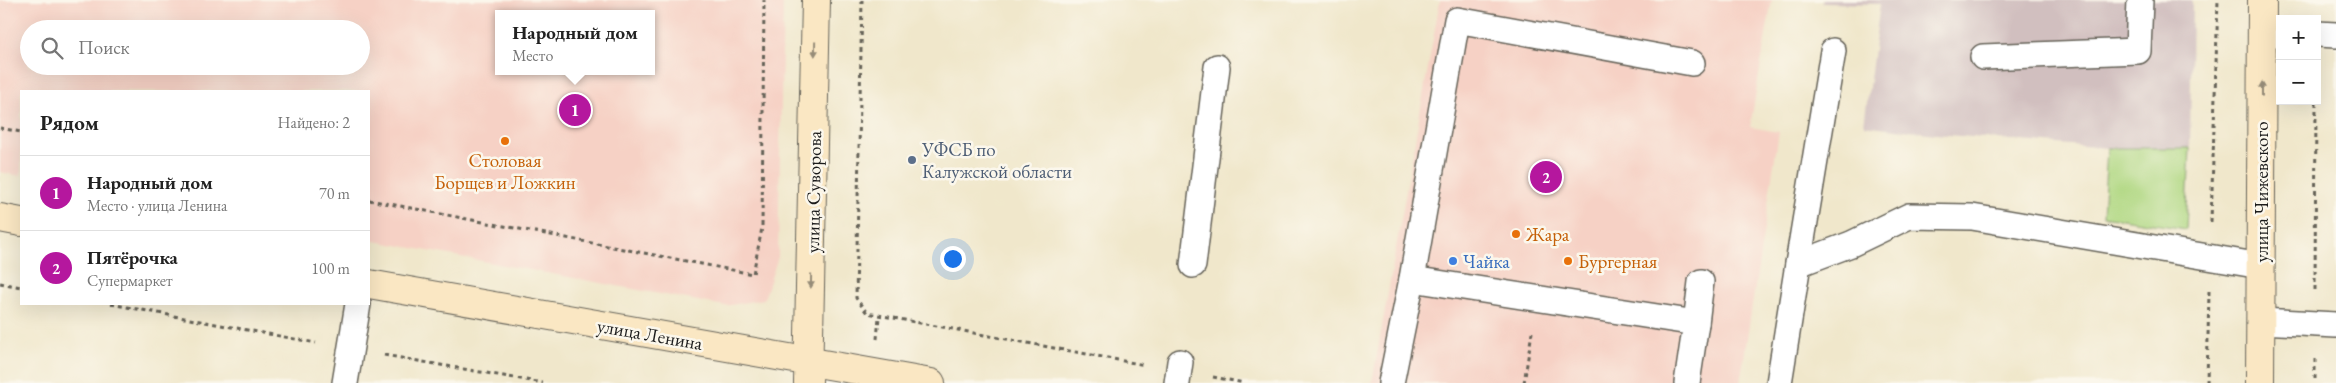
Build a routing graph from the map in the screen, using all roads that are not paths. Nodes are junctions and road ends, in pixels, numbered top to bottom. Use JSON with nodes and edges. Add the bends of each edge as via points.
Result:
{"nodes":[{"id":1,"x":816,"y":0,"type":"edge"},
{"id":2,"x":2140,"y":0,"type":"edge"},
{"id":3,"x":2262,"y":0,"type":"edge"},
{"id":4,"x":2271,"y":34,"type":"edge"},
{"id":5,"x":2321,"y":34,"type":"edge"},
{"id":6,"x":2336,"y":36,"type":"edge"},
{"id":7,"x":1833,"y":50,"type":"dead end"},
{"id":8,"x":1983,"y":57,"type":"dead end"},
{"id":9,"x":1692,"y":63,"type":"dead end"},
{"id":10,"x":1217,"y":67,"type":"dead end"},
{"id":11,"x":0,"y":218,"type":"edge"},
{"id":12,"x":20,"y":222,"type":"edge"},
{"id":13,"x":1798,"y":264,"type":"junction"},
{"id":14,"x":1193,"y":265,"type":"dead end"},
{"id":15,"x":2261,"y":266,"type":"junction"},
{"id":16,"x":1412,"y":279,"type":"junction"},
{"id":17,"x":1701,"y":282,"type":"dead end"},
{"id":18,"x":370,"y":284,"type":"edge"},
{"id":19,"x":358,"y":305,"type":"edge"},
{"id":20,"x":2261,"y":321,"type":"junction"},
{"id":21,"x":1696,"y":323,"type":"junction"},
{"id":22,"x":2325,"y":325,"type":"edge"},
{"id":23,"x":808,"y":373,"type":"edge"},
{"id":24,"x":345,"y":383,"type":"edge"},
{"id":25,"x":931,"y":383,"type":"edge"},
{"id":26,"x":1391,"y":383,"type":"edge"},
{"id":27,"x":1687,"y":383,"type":"edge"},
{"id":28,"x":1779,"y":383,"type":"edge"},
{"id":29,"x":2260,"y":383,"type":"edge"}],
"edges":[{"from":1,"to":23,"type":"street","name":"улица Суворова","one_way":true},
{"from":2,"to":8,"type":"lane","via":[[2138,50]]},
{"from":3,"to":4,"type":"street","name":"улица Чижевского"},
{"from":15,"to":4,"type":"street","name":"улица Чижевского","one_way":true},
{"from":5,"to":6,"type":"lane"},
{"from":7,"to":13,"type":"lane"},
{"from":9,"to":16,"type":"lane","via":[[1457,20]]},
{"from":10,"to":14,"type":"lane"},
{"from":11,"to":12,"type":"street"},
{"from":13,"to":15,"type":"lane","via":[[1851,244],[1909,216],[1972,217]]},
{"from":13,"to":28,"type":"lane"},
{"from":15,"to":20,"type":"street","name":"улица Чижевского"},
{"from":16,"to":21,"type":"lane"},
{"from":16,"to":26,"type":"lane"},
{"from":17,"to":21,"type":"lane"},
{"from":18,"to":23,"type":"street","name":"улица Ленина"},
{"from":19,"to":24,"type":"lane"},
{"from":20,"to":22,"type":"lane"},
{"from":20,"to":29,"type":"street","name":"улица Чижевского"},
{"from":21,"to":27,"type":"lane"},
{"from":23,"to":25,"type":"street","name":"улица Ленина"}]}
